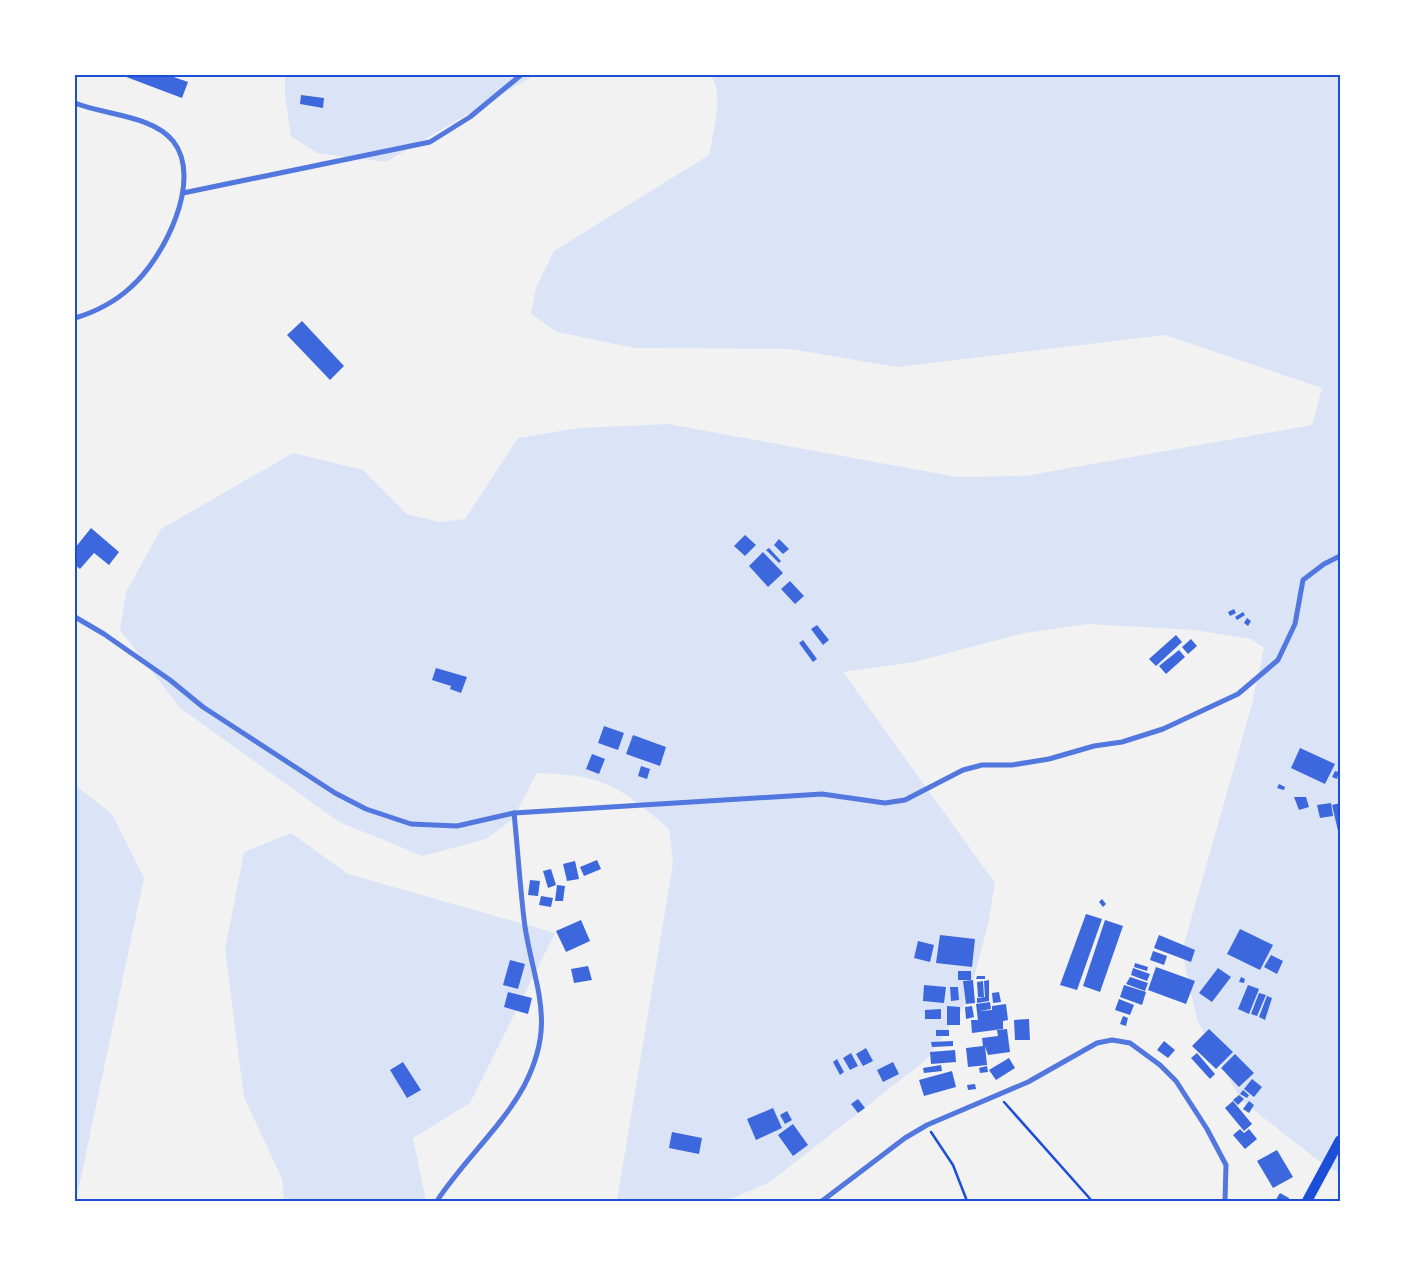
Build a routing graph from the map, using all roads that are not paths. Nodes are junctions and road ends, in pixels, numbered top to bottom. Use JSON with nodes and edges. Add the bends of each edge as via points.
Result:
{"nodes":[{"id":1,"x":521,"y":75,"type":"edge"},
{"id":2,"x":75,"y":103,"type":"edge"},
{"id":3,"x":182,"y":193,"type":"junction"},
{"id":4,"x":75,"y":318,"type":"edge"},
{"id":5,"x":1340,"y":556,"type":"edge"},
{"id":6,"x":75,"y":617,"type":"edge"},
{"id":7,"x":514,"y":813,"type":"junction"},
{"id":8,"x":1340,"y":1140,"type":"edge"},
{"id":9,"x":437,"y":1201,"type":"edge"},
{"id":10,"x":822,"y":1201,"type":"edge"},
{"id":11,"x":1225,"y":1201,"type":"edge"},
{"id":12,"x":1307,"y":1201,"type":"edge"}],
"edges":[{"from":1,"to":3,"type":"street","via":[[470,117],[430,142]]},
{"from":2,"to":3,"type":"street","via":[[159,128],[181,154],[184,168]]},
{"from":3,"to":4,"type":"street","via":[[170,233],[131,287],[104,306]]},
{"from":5,"to":7,"type":"street","via":[[1303,580],[1295,624],[1278,660],[1238,694],[1163,729],[1122,742],[1049,759],[1012,765],[982,765],[963,770],[905,800],[885,803],[822,794]]},
{"from":6,"to":7,"type":"street","via":[[278,757],[366,810],[410,824],[457,826]]},
{"from":7,"to":9,"type":"street","via":[[526,928],[541,1007],[542,1042],[513,1104]]},
{"from":8,"to":12,"type":"main road"},
{"from":10,"to":11,"type":"street","via":[[927,1125],[998,1096],[1096,1043],[1112,1040],[1130,1043],[1176,1081],[1226,1165]]}]}
